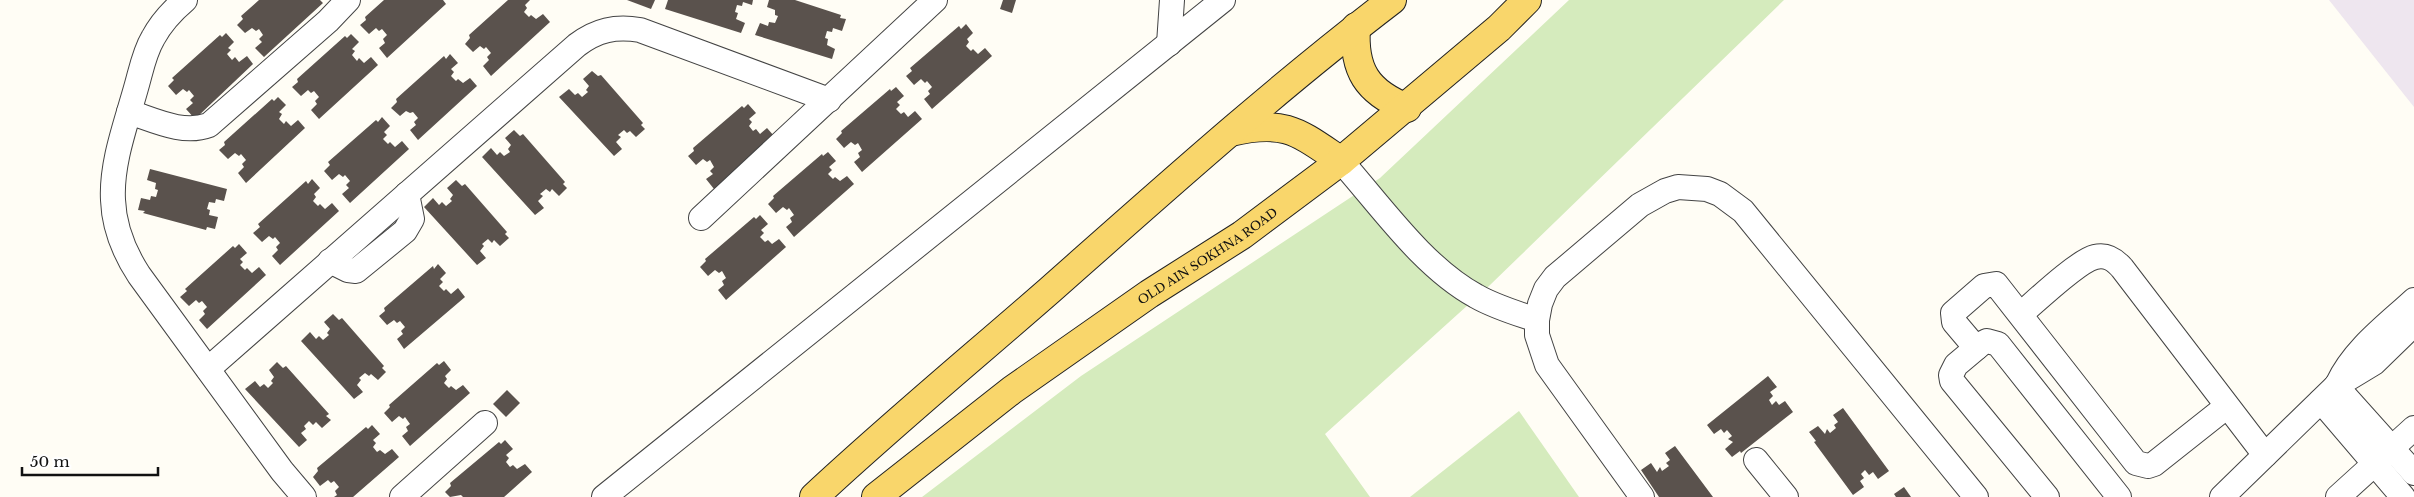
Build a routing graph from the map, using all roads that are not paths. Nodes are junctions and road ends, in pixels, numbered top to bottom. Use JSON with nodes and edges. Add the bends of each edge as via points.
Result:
{"nodes":[{"id":1,"x":185,"y":0,"type":"edge"},
{"id":2,"x":348,"y":0,"type":"edge"},
{"id":3,"x":935,"y":0,"type":"edge"},
{"id":4,"x":1172,"y":0,"type":"edge"},
{"id":5,"x":1223,"y":0,"type":"edge"},
{"id":6,"x":1392,"y":0,"type":"edge"},
{"id":7,"x":1527,"y":0,"type":"edge"},
{"id":8,"x":1356,"y":27,"type":"junction"},
{"id":9,"x":1169,"y":44,"type":"junction"},
{"id":10,"x":829,"y":100,"type":"junction"},
{"id":11,"x":1407,"y":108,"type":"junction"},
{"id":12,"x":129,"y":112,"type":"junction"},
{"id":13,"x":1228,"y":132,"type":"junction"},
{"id":14,"x":1341,"y":161,"type":"junction"},
{"id":15,"x":701,"y":218,"type":"dead end"},
{"id":16,"x":2414,"y":300,"type":"edge"},
{"id":17,"x":2021,"y":314,"type":"junction"},
{"id":18,"x":1537,"y":320,"type":"junction"},
{"id":19,"x":2414,"y":324,"type":"edge"},
{"id":20,"x":1976,"y":348,"type":"junction"},
{"id":21,"x":208,"y":369,"type":"junction"},
{"id":22,"x":2329,"y":394,"type":"junction"},
{"id":23,"x":2226,"y":407,"type":"junction"},
{"id":24,"x":485,"y":423,"type":"dead end"},
{"id":25,"x":2414,"y":428,"type":"edge"},
{"id":26,"x":2264,"y":455,"type":"junction"},
{"id":27,"x":2383,"y":456,"type":"junction"},
{"id":28,"x":1756,"y":460,"type":"dead end"},
{"id":29,"x":2414,"y":474,"type":"edge"},
{"id":30,"x":304,"y":497,"type":"edge"},
{"id":31,"x":402,"y":497,"type":"edge"},
{"id":32,"x":604,"y":497,"type":"edge"},
{"id":33,"x":814,"y":497,"type":"edge"},
{"id":34,"x":876,"y":497,"type":"edge"},
{"id":35,"x":1642,"y":497,"type":"edge"},
{"id":36,"x":1786,"y":497,"type":"edge"},
{"id":37,"x":1976,"y":497,"type":"edge"},
{"id":38,"x":2047,"y":497,"type":"edge"},
{"id":39,"x":2119,"y":497,"type":"edge"},
{"id":40,"x":2222,"y":497,"type":"edge"},
{"id":41,"x":2338,"y":497,"type":"edge"},
{"id":42,"x":2403,"y":497,"type":"edge"}],
"edges":[{"from":1,"to":12,"type":"street","via":[[166,18],[152,40]]},
{"from":2,"to":12,"type":"street","via":[[209,125],[183,129]]},
{"from":3,"to":10,"type":"street"},
{"from":4,"to":9,"type":"street"},
{"from":5,"to":9,"type":"street"},
{"from":6,"to":8,"type":"main road"},
{"from":7,"to":11,"type":"main road","name":"OLD AIN SOKHNA ROAD"},
{"from":8,"to":11,"type":"main road","via":[[1355,48],[1363,75],[1371,87],[1387,100]]},
{"from":8,"to":13,"type":"main road"},
{"from":9,"to":32,"type":"street"},
{"from":10,"to":15,"type":"street"},
{"from":10,"to":21,"type":"street","via":[[640,30],[613,28],[600,31],[577,45]]},
{"from":11,"to":14,"type":"main road","name":"OLD AIN SOKHNA ROAD"},
{"from":12,"to":21,"type":"street","via":[[113,181],[118,232],[130,262]]},
{"from":13,"to":14,"type":"main road","via":[[1256,126],[1278,126],[1298,132]]},
{"from":13,"to":33,"type":"main road"},
{"from":14,"to":18,"type":"street","via":[[1408,238],[1452,279],[1475,296]]},
{"from":14,"to":34,"type":"main road","name":"OLD AIN SOKHNA ROAD","via":[[1242,235],[1149,294],[1012,390]]},
{"from":16,"to":22,"type":"street","via":[[2360,350]]},
{"from":17,"to":20,"type":"street","via":[[1996,284],[1984,286],[1953,313],[1954,322]]},
{"from":17,"to":23,"type":"street","via":[[2086,261],[2101,256],[2109,258],[2122,268]]},
{"from":17,"to":23,"type":"street","via":[[2141,466],[2154,464]]},
{"from":18,"to":35,"type":"street","via":[[1537,335],[1547,364]]},
{"from":18,"to":37,"type":"street","via":[[1543,297],[1555,277],[1652,197],[1678,187],[1707,188],[1742,211]]},
{"from":19,"to":22,"type":"street","via":[[2374,363]]},
{"from":20,"to":38,"type":"street","via":[[1953,369],[1952,381]]},
{"from":20,"to":39,"type":"street","via":[[1987,341],[1998,344]]},
{"from":21,"to":30,"type":"street"},
{"from":22,"to":26,"type":"street"},
{"from":22,"to":27,"type":"street"},
{"from":23,"to":26,"type":"street"},
{"from":24,"to":31,"type":"street"},
{"from":25,"to":27,"type":"street"},
{"from":26,"to":40,"type":"street"},
{"from":27,"to":29,"type":"street"},
{"from":27,"to":41,"type":"street"},
{"from":27,"to":42,"type":"street"},
{"from":28,"to":36,"type":"street"}]}
